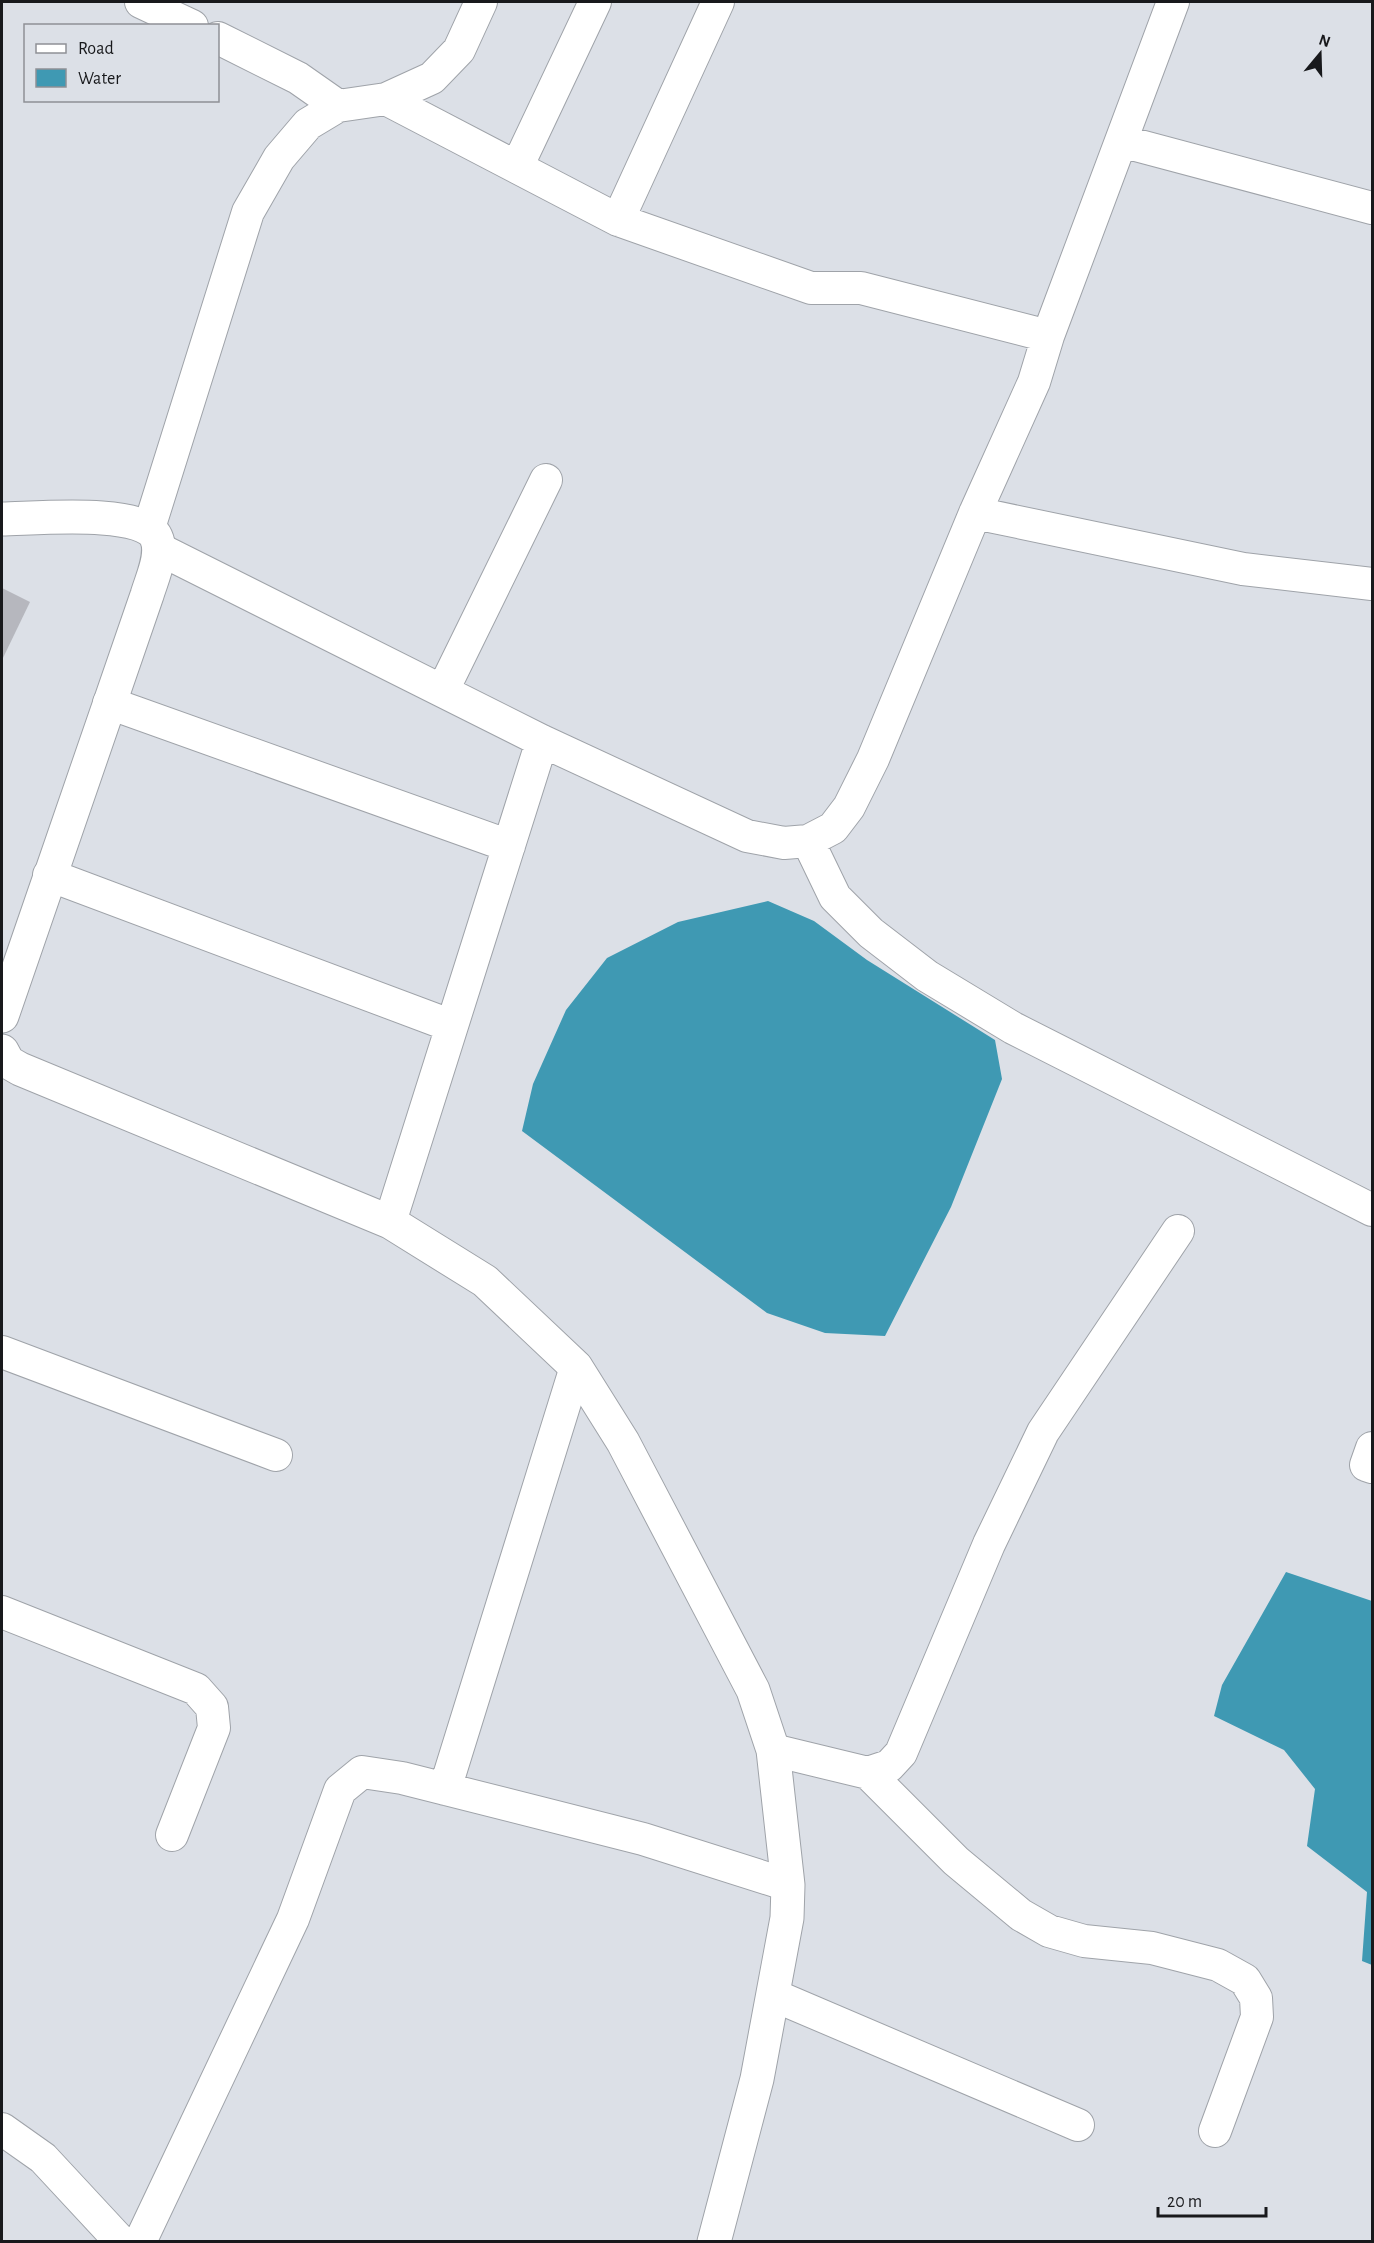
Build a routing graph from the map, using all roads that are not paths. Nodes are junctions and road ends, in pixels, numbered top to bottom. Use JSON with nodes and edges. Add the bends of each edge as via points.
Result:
{"nodes":[{"id":1,"x":141,"y":2,"type":"edge"},
{"id":2,"x":481,"y":2,"type":"edge"},
{"id":3,"x":595,"y":2,"type":"edge"},
{"id":4,"x":718,"y":2,"type":"edge"},
{"id":5,"x":1173,"y":2,"type":"edge"},
{"id":6,"x":188,"y":24,"type":"edge"},
{"id":7,"x":219,"y":38,"type":"edge"},
{"id":8,"x":386,"y":99,"type":"junction"},
{"id":9,"x":338,"y":106,"type":"junction"},
{"id":10,"x":1121,"y":141,"type":"junction"},
{"id":11,"x":517,"y":167,"type":"junction"},
{"id":12,"x":1372,"y":208,"type":"edge"},
{"id":13,"x":618,"y":220,"type":"junction"},
{"id":14,"x":1048,"y":336,"type":"junction"},
{"id":15,"x":546,"y":480,"type":"dead end"},
{"id":16,"x":975,"y":513,"type":"junction"},
{"id":17,"x":2,"y":519,"type":"edge"},
{"id":18,"x":154,"y":538,"type":"junction"},
{"id":19,"x":1372,"y":584,"type":"edge"},
{"id":20,"x":443,"y":690,"type":"junction"},
{"id":21,"x":109,"y":703,"type":"junction"},
{"id":22,"x":542,"y":741,"type":"junction"},
{"id":23,"x":808,"y":841,"type":"junction"},
{"id":24,"x":509,"y":846,"type":"junction"},
{"id":25,"x":49,"y":875,"type":"junction"},
{"id":26,"x":2,"y":1016,"type":"edge"},
{"id":27,"x":452,"y":1026,"type":"junction"},
{"id":28,"x":2,"y":1051,"type":"edge"},
{"id":29,"x":1372,"y":1210,"type":"edge"},
{"id":30,"x":390,"y":1222,"type":"junction"},
{"id":31,"x":1178,"y":1232,"type":"dead end"},
{"id":32,"x":2,"y":1352,"type":"edge"},
{"id":33,"x":576,"y":1367,"type":"junction"},
{"id":34,"x":1372,"y":1448,"type":"edge"},
{"id":35,"x":276,"y":1455,"type":"dead end"},
{"id":36,"x":1372,"y":1467,"type":"edge"},
{"id":37,"x":2,"y":1612,"type":"edge"},
{"id":38,"x":773,"y":1750,"type":"junction"},
{"id":39,"x":868,"y":1773,"type":"junction"},
{"id":40,"x":445,"y":1789,"type":"junction"},
{"id":41,"x":172,"y":1835,"type":"dead end"},
{"id":42,"x":788,"y":1885,"type":"junction"},
{"id":43,"x":773,"y":1995,"type":"junction"},
{"id":44,"x":1078,"y":2126,"type":"dead end"},
{"id":45,"x":2,"y":2129,"type":"edge"},
{"id":46,"x":1215,"y":2131,"type":"dead end"},
{"id":47,"x":121,"y":2241,"type":"edge"},
{"id":48,"x":140,"y":2241,"type":"edge"},
{"id":49,"x":714,"y":2241,"type":"edge"}],
"edges":[{"from":1,"to":6,"type":"street"},
{"from":2,"to":8,"type":"street","via":[[459,50],[432,78]]},
{"from":3,"to":11,"type":"street"},
{"from":4,"to":13,"type":"street"},
{"from":5,"to":10,"type":"street"},
{"from":7,"to":9,"type":"street","via":[[298,78]]},
{"from":8,"to":9,"type":"street"},
{"from":8,"to":11,"type":"street"},
{"from":9,"to":18,"type":"street","via":[[300,132],[279,158],[248,212]]},
{"from":10,"to":12,"type":"street"},
{"from":10,"to":14,"type":"street"},
{"from":11,"to":13,"type":"street"},
{"from":13,"to":14,"type":"street","via":[[811,288],[861,288]]},
{"from":14,"to":16,"type":"street","via":[[1034,382]]},
{"from":15,"to":20,"type":"street"},
{"from":16,"to":19,"type":"street","via":[[1243,569]]},
{"from":16,"to":23,"type":"street","via":[[873,759],[849,807],[832,828]]},
{"from":17,"to":18,"type":"main road","via":[[117,518]]},
{"from":18,"to":20,"type":"street"},
{"from":18,"to":21,"type":"main road","via":[[147,595]]},
{"from":20,"to":22,"type":"street"},
{"from":21,"to":24,"type":"street"},
{"from":21,"to":25,"type":"main road"},
{"from":22,"to":23,"type":"street","via":[[747,836],[784,843]]},
{"from":22,"to":24,"type":"street"},
{"from":23,"to":29,"type":"street","via":[[835,897],[872,933],[927,976],[1013,1028]]},
{"from":24,"to":27,"type":"street"},
{"from":25,"to":26,"type":"main road"},
{"from":25,"to":27,"type":"street"},
{"from":27,"to":30,"type":"street"},
{"from":28,"to":30,"type":"main road","via":[[8,1062],[20,1069]]},
{"from":30,"to":33,"type":"main road","via":[[485,1281]]},
{"from":31,"to":39,"type":"street","via":[[1043,1432],[989,1544],[901,1753],[889,1766]]},
{"from":32,"to":35,"type":"street"},
{"from":33,"to":38,"type":"main road","via":[[623,1442],[753,1690]]},
{"from":33,"to":40,"type":"street"},
{"from":34,"to":36,"type":"street","via":[[1366,1465]]},
{"from":37,"to":41,"type":"street","via":[[196,1689],[212,1707],[214,1728]]},
{"from":38,"to":39,"type":"street"},
{"from":38,"to":42,"type":"main road"},
{"from":39,"to":46,"type":"street","via":[[956,1861],[1021,1915],[1049,1931],[1084,1941],[1152,1948],[1218,1965],[1245,1980],[1256,1998],[1257,2017]]},
{"from":40,"to":42,"type":"street","via":[[643,1839]]},
{"from":40,"to":48,"type":"street","via":[[362,1772],[340,1790],[293,1919]]},
{"from":42,"to":43,"type":"main road"},
{"from":43,"to":44,"type":"street"},
{"from":43,"to":49,"type":"main road","via":[[757,2079]]},
{"from":45,"to":47,"type":"street","via":[[43,2158]]}]}
